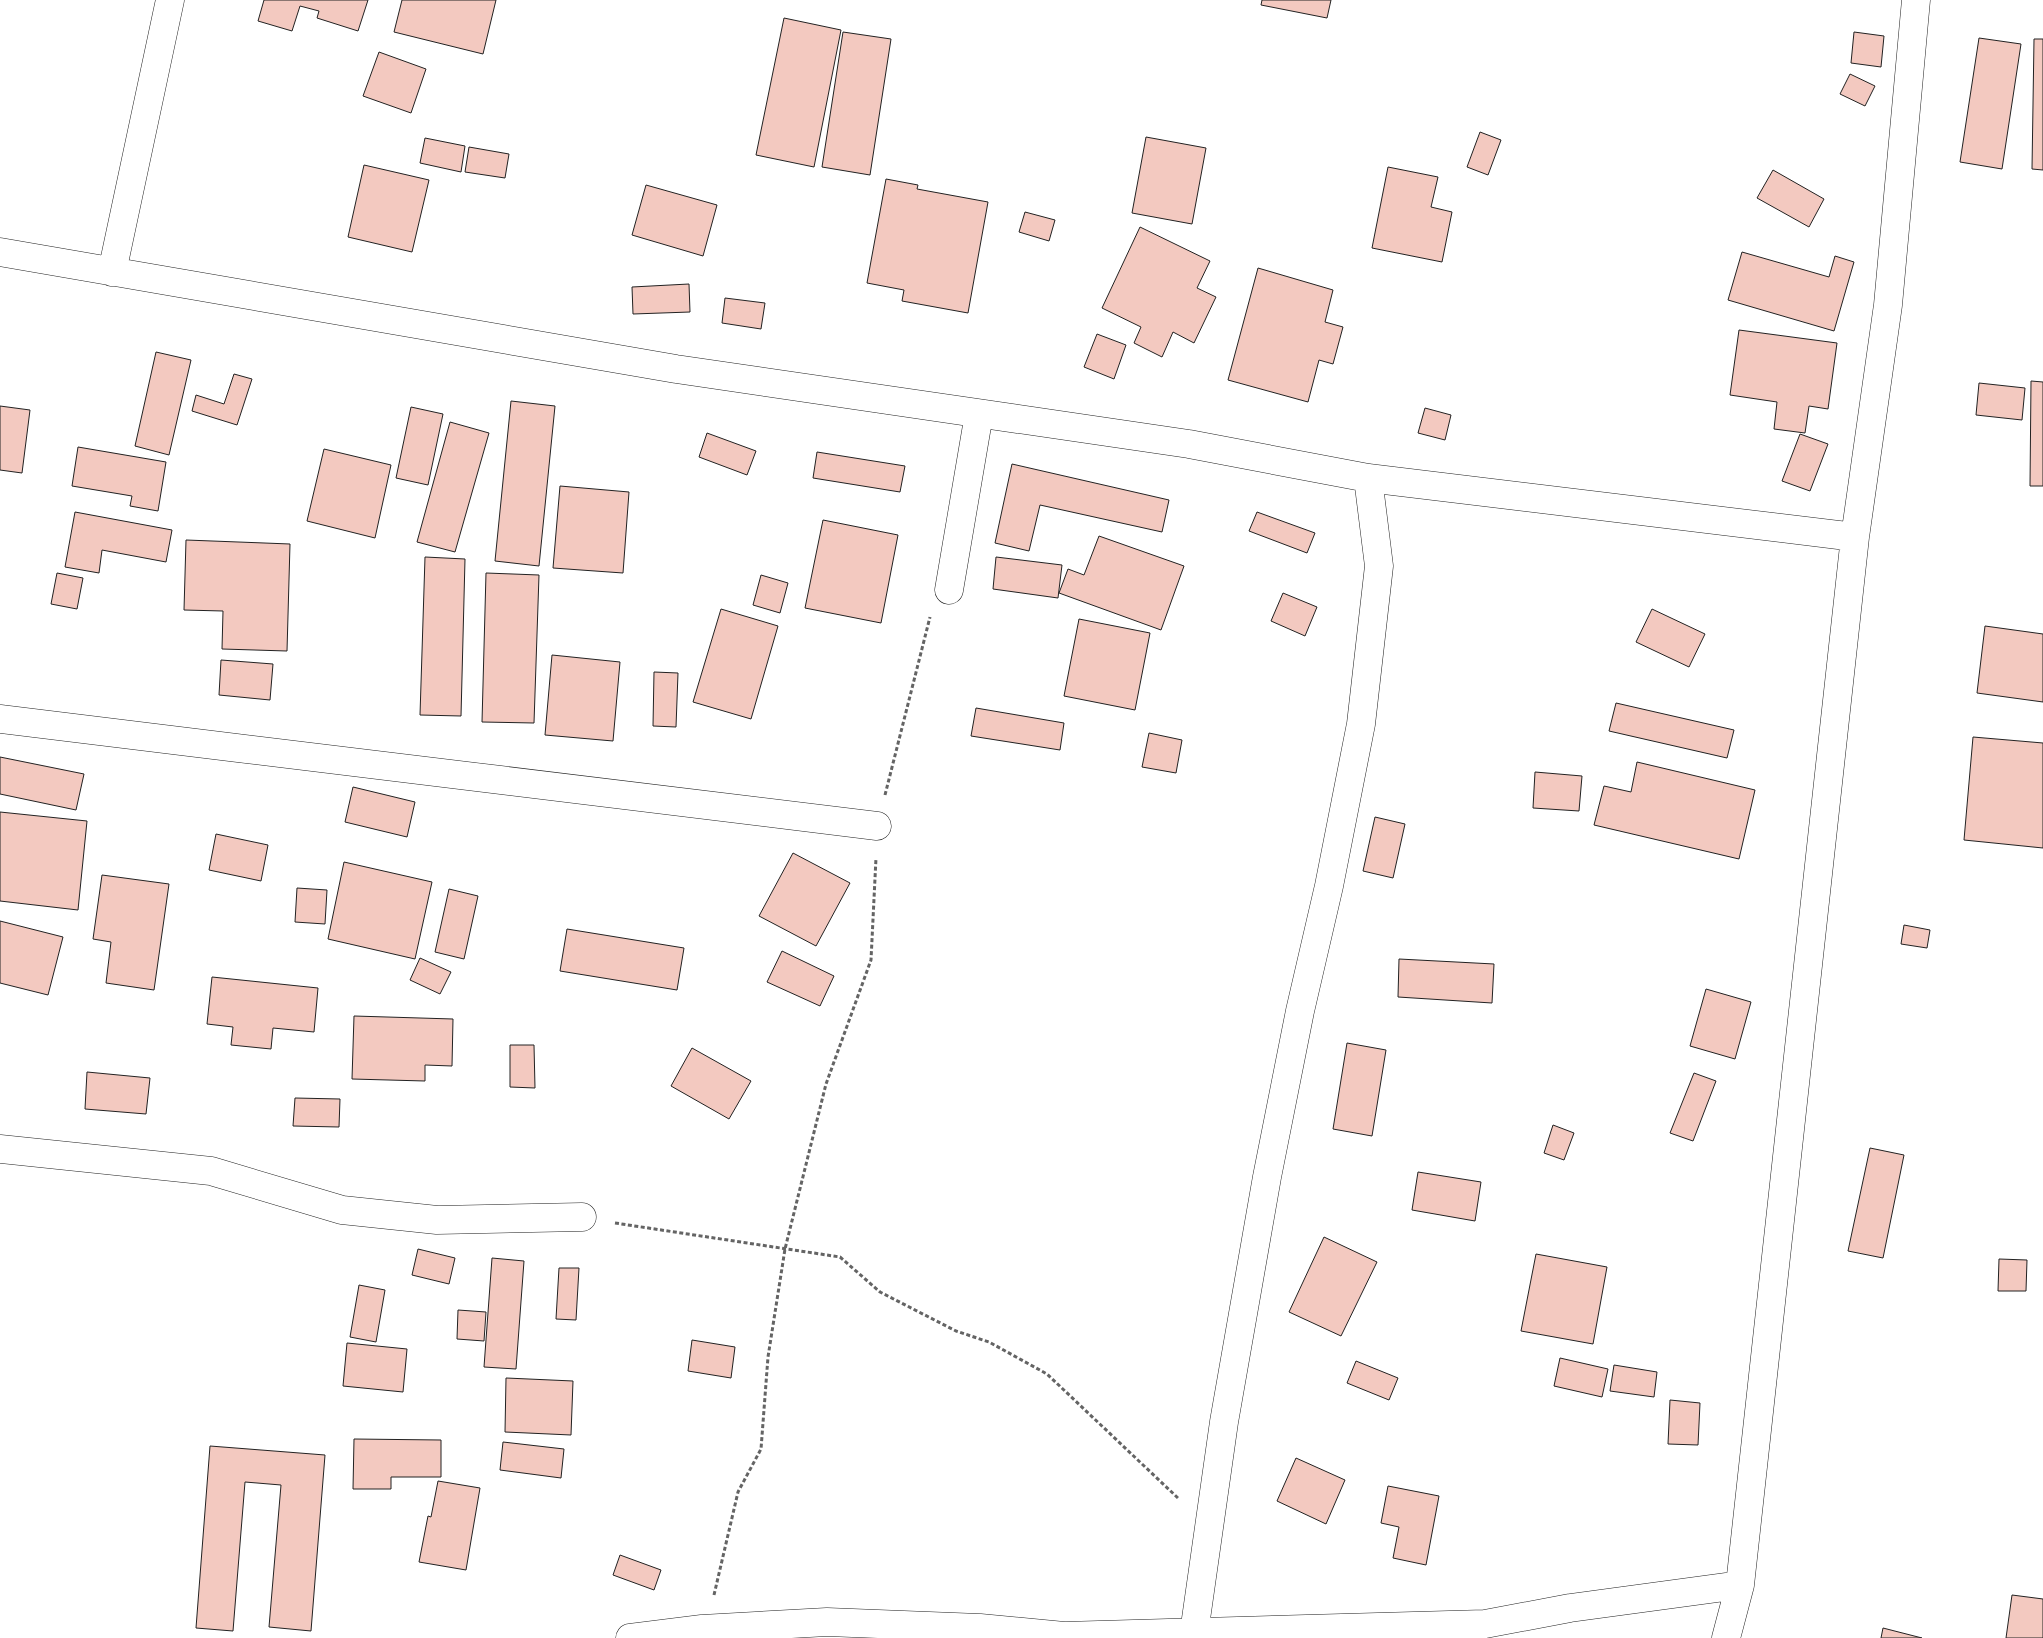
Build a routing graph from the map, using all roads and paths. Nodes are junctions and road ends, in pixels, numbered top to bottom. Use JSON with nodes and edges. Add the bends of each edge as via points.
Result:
{"nodes":[{"id":1,"x":170,"y":0,"type":"edge"},
{"id":2,"x":1916,"y":0,"type":"edge"},
{"id":3,"x":0,"y":252,"type":"edge"},
{"id":4,"x":112,"y":272,"type":"junction"},
{"id":5,"x":979,"y":414,"type":"junction"},
{"id":6,"x":1368,"y":478,"type":"junction"},
{"id":7,"x":1855,"y":537,"type":"junction"},
{"id":8,"x":949,"y":590,"type":"joint"},
{"id":9,"x":0,"y":720,"type":"edge"},
{"id":10,"x":878,"y":826,"type":"junction"},
{"id":11,"x":0,"y":1149,"type":"edge"},
{"id":12,"x":582,"y":1217,"type":"joint"},
{"id":13,"x":785,"y":1249,"type":"junction"},
{"id":14,"x":1210,"y":1529,"type":"junction"},
{"id":15,"x":1740,"y":1586,"type":"junction"},
{"id":16,"x":702,"y":1629,"type":"junction"},
{"id":17,"x":1194,"y":1633,"type":"junction"},
{"id":18,"x":630,"y":1638,"type":"edge"},
{"id":19,"x":1726,"y":1638,"type":"edge"}],
"edges":[{"from":1,"to":4,"type":"street"},
{"from":2,"to":7,"type":"street","via":[[1888,305]]},
{"from":3,"to":4,"type":"street"},
{"from":4,"to":5,"type":"street","via":[[676,369]]},
{"from":5,"to":6,"type":"street","via":[[1189,444]]},
{"from":5,"to":8,"type":"street"},
{"from":6,"to":7,"type":"street"},
{"from":6,"to":14,"type":"street","via":[[1379,566],[1361,724],[1268,1177],[1224,1422]]},
{"from":7,"to":15,"type":"street"},
{"from":8,"to":10,"type":"path","via":[[932,609]]},
{"from":9,"to":10,"type":"street"},
{"from":10,"to":13,"type":"path","via":[[871,960],[826,1084]]},
{"from":11,"to":12,"type":"street","via":[[211,1171],[342,1210],[436,1220]]},
{"from":12,"to":13,"type":"path"},
{"from":13,"to":14,"type":"path","via":[[840,1257],[880,1292],[956,1331],[989,1342],[1047,1374]]},
{"from":13,"to":16,"type":"path","via":[[768,1358],[762,1450],[738,1492],[715,1592]]},
{"from":14,"to":17,"type":"street"},
{"from":15,"to":17,"type":"street","via":[[1570,1608],[1485,1624]]},
{"from":15,"to":19,"type":"street"},
{"from":16,"to":17,"type":"street","via":[[827,1622],[980,1628],[1064,1636]]},
{"from":16,"to":18,"type":"street"}]}
